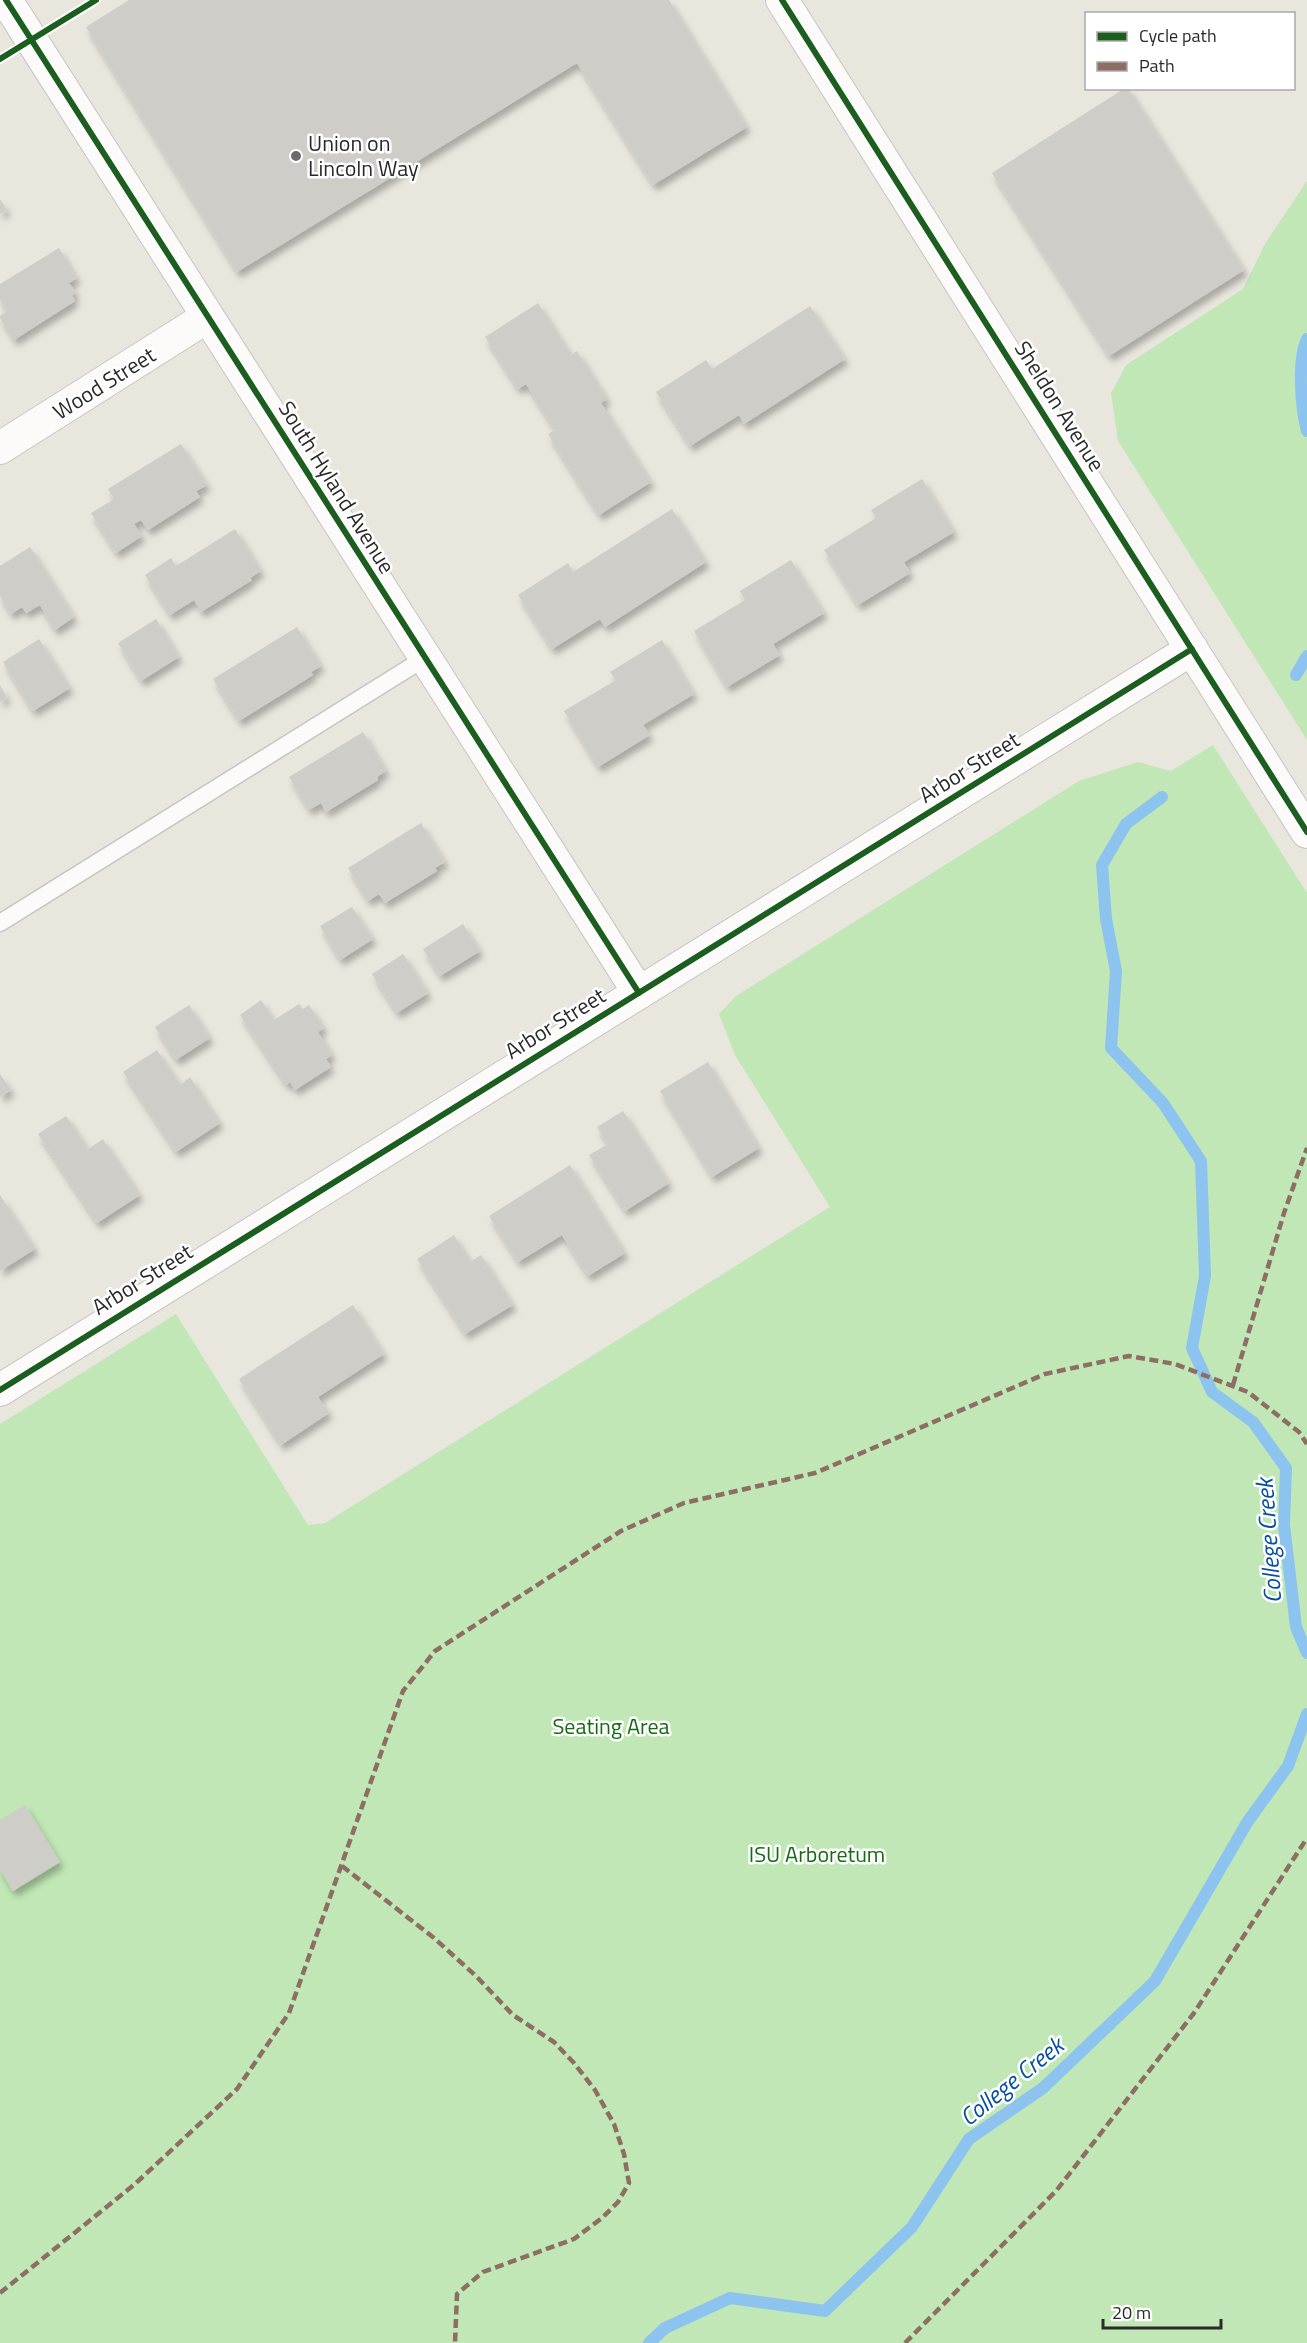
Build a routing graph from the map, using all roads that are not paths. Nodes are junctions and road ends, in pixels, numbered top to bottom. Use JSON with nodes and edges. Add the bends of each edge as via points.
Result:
{"nodes":[{"id":1,"x":6,"y":0,"type":"edge"},
{"id":2,"x":782,"y":0,"type":"edge"},
{"id":3,"x":207,"y":317,"type":"junction"},
{"id":4,"x":0,"y":448,"type":"edge"},
{"id":5,"x":1192,"y":649,"type":"junction"},
{"id":6,"x":425,"y":658,"type":"junction"},
{"id":7,"x":1304,"y":820,"type":"edge"},
{"id":8,"x":0,"y":923,"type":"edge"},
{"id":9,"x":639,"y":993,"type":"junction"},
{"id":10,"x":0,"y":1390,"type":"edge"}],
"edges":[{"from":1,"to":3,"type":"street","name":"South Hyland Avenue"},
{"from":2,"to":5,"type":"street","name":"Sheldon Avenue"},
{"from":3,"to":4,"type":"street","name":"Wood Street"},
{"from":3,"to":6,"type":"street","name":"South Hyland Avenue"},
{"from":5,"to":7,"type":"street","name":"Sheldon Avenue"},
{"from":5,"to":9,"type":"street","name":"Arbor Street"},
{"from":6,"to":8,"type":"lane"},
{"from":6,"to":9,"type":"street","name":"South Hyland Avenue"},
{"from":9,"to":10,"type":"street","name":"Arbor Street"}]}
